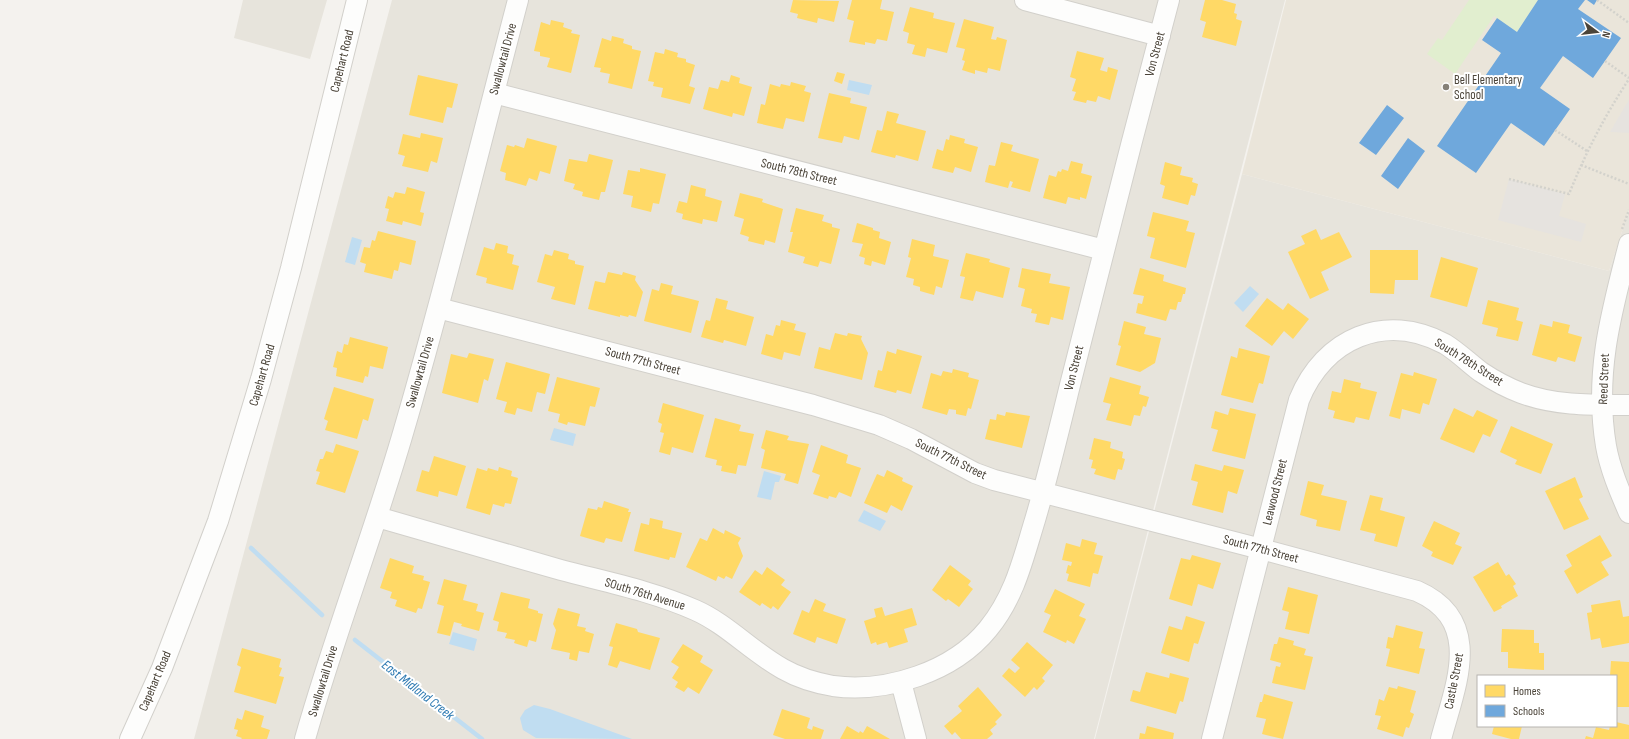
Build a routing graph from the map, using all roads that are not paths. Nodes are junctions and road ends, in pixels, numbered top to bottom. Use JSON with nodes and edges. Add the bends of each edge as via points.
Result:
{"nodes":[{"id":1,"x":357,"y":0,"type":"edge"},
{"id":2,"x":518,"y":0,"type":"edge"},
{"id":3,"x":1025,"y":0,"type":"edge"},
{"id":4,"x":1169,"y":0,"type":"edge"},
{"id":5,"x":1160,"y":36,"type":"junction"},
{"id":6,"x":494,"y":93,"type":"junction"},
{"id":7,"x":1629,"y":244,"type":"edge"},
{"id":8,"x":1104,"y":250,"type":"junction"},
{"id":9,"x":438,"y":308,"type":"junction"},
{"id":10,"x":1335,"y":350,"type":"joint"},
{"id":11,"x":1602,"y":405,"type":"junction"},
{"id":12,"x":1629,"y":405,"type":"edge"},
{"id":13,"x":1043,"y":492,"type":"junction"},
{"id":14,"x":1629,"y":513,"type":"edge"},
{"id":15,"x":377,"y":517,"type":"junction"},
{"id":16,"x":1261,"y":549,"type":"junction"},
{"id":17,"x":1453,"y":622,"type":"joint"},
{"id":18,"x":901,"y":682,"type":"junction"},
{"id":19,"x":130,"y":739,"type":"edge"},
{"id":20,"x":305,"y":739,"type":"edge"},
{"id":21,"x":916,"y":739,"type":"edge"},
{"id":22,"x":1212,"y":739,"type":"edge"},
{"id":23,"x":1441,"y":739,"type":"edge"}],
"edges":[{"from":1,"to":19,"type":"street","name":"Capehart Road","via":[[292,268],[218,521],[162,668]]},
{"from":2,"to":6,"type":"street","name":"Swallowtail Drive"},
{"from":3,"to":5,"type":"street"},
{"from":4,"to":5,"type":"street","name":"Von Street"},
{"from":5,"to":8,"type":"street","name":"Von Street"},
{"from":6,"to":8,"type":"street","name":"South 78th Street"},
{"from":6,"to":9,"type":"street","name":"Swallowtail Drive"},
{"from":7,"to":11,"type":"street","name":"Reed Street","via":[[1606,338]]},
{"from":8,"to":13,"type":"street","name":"Von Street"},
{"from":9,"to":13,"type":"street","name":"South 77th Street","via":[[813,405],[879,425],[975,473]]},
{"from":9,"to":15,"type":"street","name":"Swallowtail Drive"},
{"from":10,"to":11,"type":"street","name":"South 78th Street","via":[[1351,339],[1370,333],[1412,333],[1446,345],[1482,372],[1519,392],[1564,404]]},
{"from":10,"to":16,"type":"street","name":"Leawood Street","via":[[1322,360],[1313,372],[1299,400]]},
{"from":11,"to":12,"type":"street","name":"South 78th Street"},
{"from":11,"to":14,"type":"street","name":"Reed Street","via":[[1606,447]]},
{"from":13,"to":16,"type":"street","name":"South 77th Street"},
{"from":13,"to":18,"type":"street","name":"Von Street","via":[[1017,580],[1002,609],[986,631],[966,650],[934,670]]},
{"from":15,"to":18,"type":"street","name":"SOuth 76th Avenue","via":[[662,597],[699,611],[783,669],[810,681],[834,686],[862,687]]},
{"from":15,"to":20,"type":"street","name":"Swallowtail Drive","via":[[322,677]]},
{"from":16,"to":17,"type":"street","name":"South 77th Street","via":[[1417,591],[1440,604]]},
{"from":16,"to":22,"type":"street","name":"Leawood Street"},
{"from":17,"to":23,"type":"street","name":"Castle Street","via":[[1458,634],[1460,657]]},
{"from":18,"to":21,"type":"street"}]}
